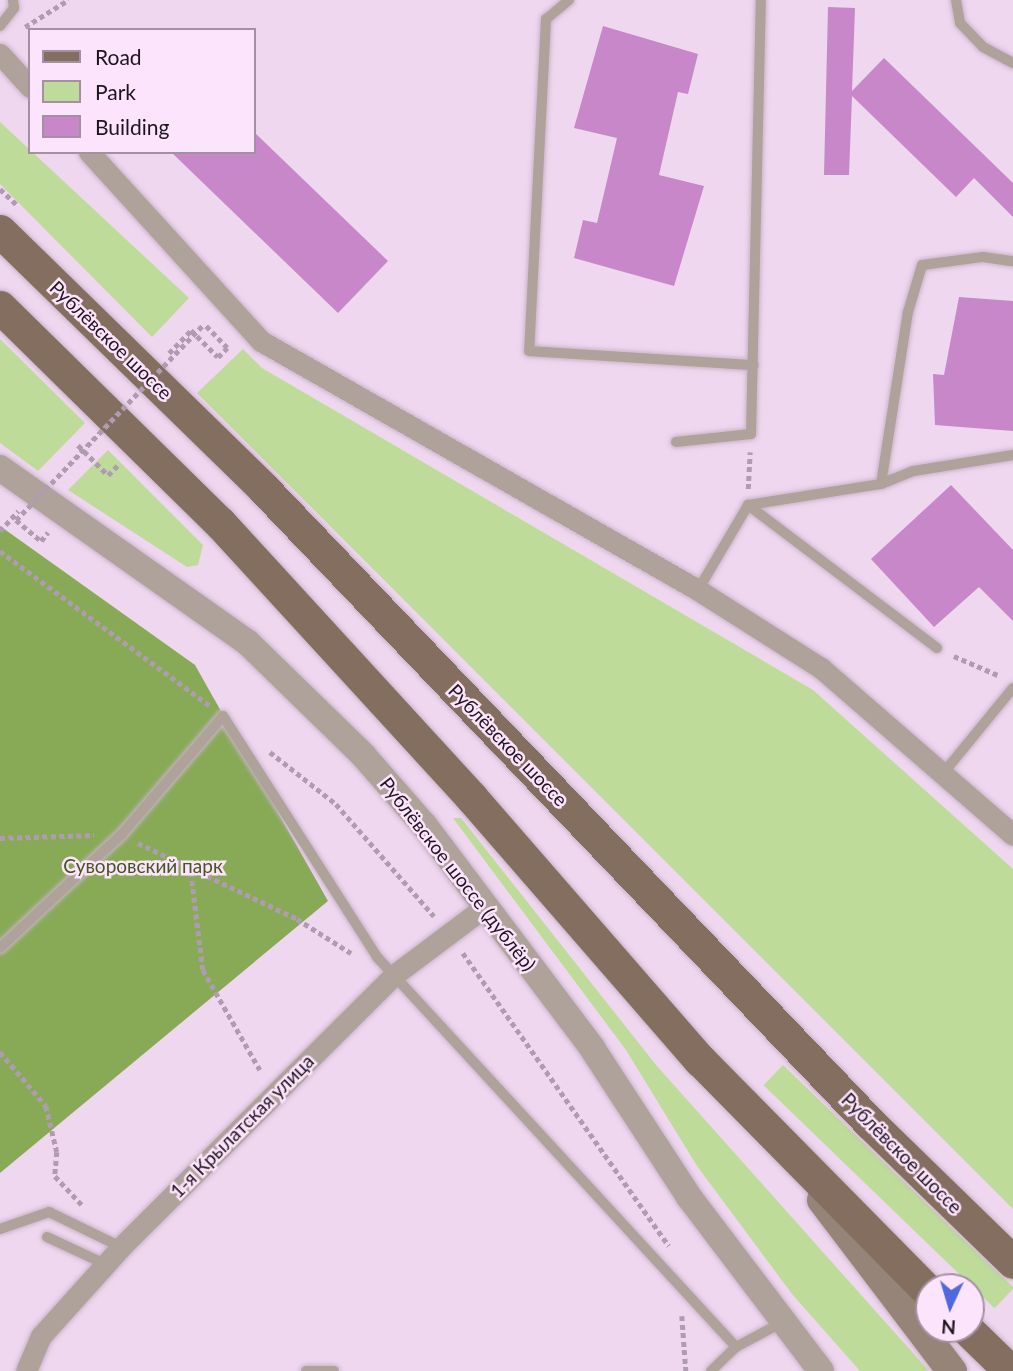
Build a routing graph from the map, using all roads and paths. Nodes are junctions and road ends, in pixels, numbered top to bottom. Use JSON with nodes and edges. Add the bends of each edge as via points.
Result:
{"nodes":[{"id":1,"x":13,"y":0,"type":"edge"},
{"id":2,"x":68,"y":0,"type":"edge"},
{"id":3,"x":569,"y":0,"type":"edge"},
{"id":4,"x":751,"y":0,"type":"edge"},
{"id":5,"x":761,"y":0,"type":"edge"},
{"id":6,"x":956,"y":0,"type":"edge"},
{"id":7,"x":0,"y":26,"type":"edge"},
{"id":8,"x":11,"y":35,"type":"dead end"},
{"id":9,"x":0,"y":54,"type":"edge"},
{"id":10,"x":1013,"y":63,"type":"edge"},
{"id":11,"x":28,"y":86,"type":"edge"},
{"id":12,"x":91,"y":154,"type":"edge"},
{"id":13,"x":0,"y":232,"type":"edge"},
{"id":14,"x":1013,"y":261,"type":"edge"},
{"id":15,"x":0,"y":307,"type":"edge"},
{"id":16,"x":191,"y":330,"type":"dead end"},
{"id":17,"x":754,"y":365,"type":"junction"},
{"id":18,"x":751,"y":434,"type":"junction"},
{"id":19,"x":93,"y":439,"type":"junction"},
{"id":20,"x":676,"y":442,"type":"dead end"},
{"id":21,"x":78,"y":445,"type":"dead end"},
{"id":22,"x":102,"y":447,"type":"dead end"},
{"id":23,"x":1013,"y":455,"type":"edge"},
{"id":24,"x":110,"y":456,"type":"dead end"},
{"id":25,"x":0,"y":468,"type":"edge"},
{"id":26,"x":881,"y":484,"type":"junction"},
{"id":27,"x":748,"y":505,"type":"junction"},
{"id":28,"x":21,"y":507,"type":"dead end"},
{"id":29,"x":16,"y":520,"type":"dead end"},
{"id":30,"x":0,"y":531,"type":"edge"},
{"id":31,"x":0,"y":551,"type":"edge"},
{"id":32,"x":698,"y":590,"type":"junction"},
{"id":33,"x":937,"y":648,"type":"joint"},
{"id":34,"x":1013,"y":682,"type":"edge"},
{"id":35,"x":1013,"y":688,"type":"edge"},
{"id":36,"x":223,"y":716,"type":"junction"},
{"id":37,"x":264,"y":748,"type":"dead end"},
{"id":38,"x":945,"y":771,"type":"junction"},
{"id":39,"x":122,"y":834,"type":"junction"},
{"id":40,"x":1013,"y":835,"type":"edge"},
{"id":41,"x":0,"y":838,"type":"edge"},
{"id":42,"x":191,"y":872,"type":"junction"},
{"id":43,"x":486,"y":906,"type":"junction"},
{"id":44,"x":448,"y":933,"type":"junction"},
{"id":45,"x":0,"y":947,"type":"edge"},
{"id":46,"x":394,"y":975,"type":"junction"},
{"id":47,"x":0,"y":1052,"type":"edge"},
{"id":48,"x":260,"y":1070,"type":"dead end"},
{"id":49,"x":789,"y":1154,"type":"junction"},
{"id":50,"x":90,"y":1214,"type":"dead end"},
{"id":51,"x":0,"y":1229,"type":"edge"},
{"id":52,"x":47,"y":1237,"type":"dead end"},
{"id":53,"x":121,"y":1247,"type":"junction"},
{"id":54,"x":1013,"y":1262,"type":"edge"},
{"id":55,"x":105,"y":1264,"type":"junction"},
{"id":56,"x":915,"y":1278,"type":"edge"},
{"id":57,"x":681,"y":1285,"type":"junction"},
{"id":58,"x":780,"y":1323,"type":"junction"},
{"id":59,"x":981,"y":1343,"type":"edge"},
{"id":60,"x":736,"y":1347,"type":"junction"},
{"id":61,"x":26,"y":1371,"type":"edge"},
{"id":62,"x":306,"y":1371,"type":"edge"},
{"id":63,"x":334,"y":1371,"type":"edge"},
{"id":64,"x":686,"y":1371,"type":"edge"},
{"id":65,"x":711,"y":1371,"type":"edge"},
{"id":66,"x":821,"y":1371,"type":"edge"},
{"id":67,"x":952,"y":1371,"type":"edge"},
{"id":68,"x":1010,"y":1371,"type":"edge"}],
"edges":[{"from":1,"to":7,"type":"lane","via":[[14,8]]},
{"from":2,"to":8,"type":"path"},
{"from":3,"to":17,"type":"lane","via":[[546,19],[529,351]]},
{"from":4,"to":5,"type":"lane"},
{"from":5,"to":17,"type":"lane"},
{"from":6,"to":10,"type":"lane","via":[[960,23],[983,47]]},
{"from":9,"to":11,"type":"street"},
{"from":12,"to":32,"type":"street","via":[[261,341]]},
{"from":13,"to":54,"type":"main road","name":"Рублёвское шоссе","via":[[264,489],[870,1123]]},
{"from":14,"to":26,"type":"lane","via":[[983,257],[922,265],[908,312]]},
{"from":15,"to":49,"type":"main road","via":[[220,523]]},
{"from":16,"to":19,"type":"path","bridge":true,"via":[[218,357],[228,348],[204,324]]},
{"from":17,"to":18,"type":"lane"},
{"from":18,"to":20,"type":"lane"},
{"from":18,"to":27,"type":"path"},
{"from":19,"to":22,"type":"path"},
{"from":19,"to":29,"type":"path","bridge":true},
{"from":21,"to":24,"type":"path","via":[[108,475],[119,465]]},
{"from":23,"to":26,"type":"lane","via":[[914,471]]},
{"from":25,"to":43,"type":"street","name":"Рублёвское шоссе (дублёр)","via":[[248,643],[363,755]]},
{"from":26,"to":27,"type":"lane"},
{"from":27,"to":32,"type":"lane"},
{"from":27,"to":33,"type":"lane"},
{"from":28,"to":30,"type":"path"},
{"from":31,"to":36,"type":"path"},
{"from":32,"to":38,"type":"street","via":[[821,668]]},
{"from":33,"to":34,"type":"path"},
{"from":35,"to":38,"type":"lane"},
{"from":36,"to":39,"type":"lane"},
{"from":36,"to":46,"type":"lane","via":[[377,957]]},
{"from":37,"to":44,"type":"path","via":[[336,804]]},
{"from":38,"to":40,"type":"street"},
{"from":39,"to":41,"type":"path"},
{"from":39,"to":42,"type":"path"},
{"from":39,"to":45,"type":"lane"},
{"from":42,"to":46,"type":"path","via":[[297,919]]},
{"from":42,"to":48,"type":"path","via":[[203,970]]},
{"from":43,"to":44,"type":"street","name":"1-я Крылатская улица"},
{"from":43,"to":58,"type":"street","name":"Рублёвское шоссе (дублёр)","via":[[592,1048],[689,1197]]},
{"from":44,"to":46,"type":"street","name":"1-я Крылатская улица"},
{"from":44,"to":57,"type":"path","via":[[666,1235]]},
{"from":46,"to":53,"type":"street","name":"1-я Крылатская улица"},
{"from":46,"to":57,"type":"lane"},
{"from":47,"to":50,"type":"path","via":[[46,1106],[57,1152],[55,1176]]},
{"from":49,"to":56,"type":"main road"},
{"from":49,"to":67,"type":"main road"},
{"from":51,"to":53,"type":"lane","via":[[49,1212]]},
{"from":52,"to":55,"type":"lane"},
{"from":53,"to":55,"type":"street","name":"1-я Крылатская улица"},
{"from":55,"to":61,"type":"street","name":"1-я Крылатская улица","via":[[41,1336]]},
{"from":57,"to":60,"type":"lane"},
{"from":57,"to":64,"type":"path"},
{"from":58,"to":60,"type":"lane"},
{"from":58,"to":66,"type":"street","name":"Рублёвское шоссе (дублёр)"},
{"from":59,"to":68,"type":"main road"},
{"from":60,"to":65,"type":"lane"},
{"from":62,"to":63,"type":"lane"}]}
